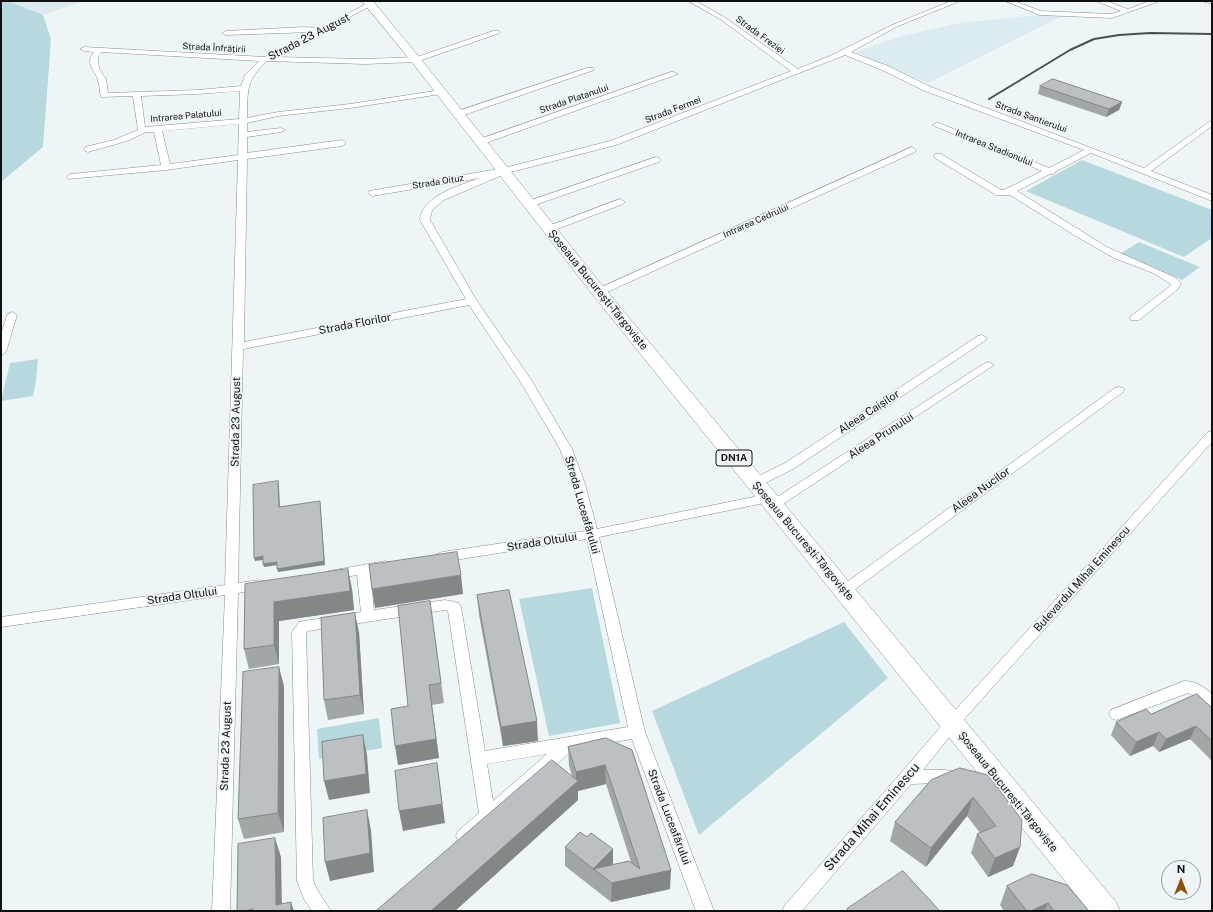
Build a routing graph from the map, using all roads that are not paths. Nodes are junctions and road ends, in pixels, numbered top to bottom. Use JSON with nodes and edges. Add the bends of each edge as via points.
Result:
{"nodes":[{"id":1,"x":692,"y":1,"type":"edge"},
{"id":2,"x":957,"y":1,"type":"edge"},
{"id":3,"x":1008,"y":1,"type":"edge"},
{"id":4,"x":1099,"y":1,"type":"edge"},
{"id":5,"x":1157,"y":1,"type":"edge"},
{"id":6,"x":1207,"y":1,"type":"edge"},
{"id":7,"x":1212,"y":2,"type":"edge"},
{"id":8,"x":371,"y":6,"type":"edge"},
{"id":9,"x":1128,"y":11,"type":"junction"},
{"id":10,"x":321,"y":30,"type":"junction"},
{"id":11,"x":226,"y":33,"type":"dead end"},
{"id":12,"x":496,"y":33,"type":"dead end"},
{"id":13,"x":84,"y":49,"type":"dead end"},
{"id":14,"x":99,"y":50,"type":"junction"},
{"id":15,"x":845,"y":52,"type":"junction"},
{"id":16,"x":415,"y":59,"type":"junction"},
{"id":17,"x":264,"y":60,"type":"junction"},
{"id":18,"x":590,"y":70,"type":"dead end"},
{"id":19,"x":797,"y":72,"type":"junction"},
{"id":20,"x":674,"y":74,"type":"dead end"},
{"id":21,"x":244,"y":88,"type":"junction"},
{"id":22,"x":441,"y":92,"type":"junction"},
{"id":23,"x":137,"y":94,"type":"junction"},
{"id":24,"x":458,"y":114,"type":"junction"},
{"id":25,"x":242,"y":121,"type":"junction"},
{"id":26,"x":1212,"y":122,"type":"edge"},
{"id":27,"x":936,"y":125,"type":"dead end"},
{"id":28,"x":157,"y":128,"type":"junction"},
{"id":29,"x":144,"y":130,"type":"junction"},
{"id":30,"x":281,"y":130,"type":"dead end"},
{"id":31,"x":242,"y":136,"type":"junction"},
{"id":32,"x":480,"y":142,"type":"junction"},
{"id":33,"x":342,"y":143,"type":"dead end"},
{"id":34,"x":88,"y":149,"type":"dead end"},
{"id":35,"x":912,"y":150,"type":"dead end"},
{"id":36,"x":1091,"y":150,"type":"junction"},
{"id":37,"x":938,"y":156,"type":"dead end"},
{"id":38,"x":242,"y":157,"type":"junction"},
{"id":39,"x":656,"y":160,"type":"dead end"},
{"id":40,"x":166,"y":166,"type":"junction"},
{"id":41,"x":1145,"y":171,"type":"junction"},
{"id":42,"x":504,"y":172,"type":"junction"},
{"id":43,"x":1050,"y":172,"type":"junction"},
{"id":44,"x":71,"y":177,"type":"dead end"},
{"id":45,"x":1012,"y":192,"type":"junction"},
{"id":46,"x":372,"y":193,"type":"dead end"},
{"id":47,"x":1212,"y":198,"type":"edge"},
{"id":48,"x":620,"y":202,"type":"dead end"},
{"id":49,"x":529,"y":204,"type":"junction"},
{"id":50,"x":549,"y":229,"type":"junction"},
{"id":51,"x":599,"y":292,"type":"junction"},
{"id":52,"x":472,"y":301,"type":"junction"},
{"id":53,"x":12,"y":315,"type":"dead end"},
{"id":54,"x":1135,"y":318,"type":"dead end"},
{"id":55,"x":982,"y":338,"type":"dead end"},
{"id":56,"x":237,"y":347,"type":"junction"},
{"id":57,"x":1,"y":352,"type":"edge"},
{"id":58,"x":989,"y":365,"type":"dead end"},
{"id":59,"x":1118,"y":390,"type":"dead end"},
{"id":60,"x":1210,"y":439,"type":"edge"},
{"id":61,"x":754,"y":483,"type":"junction"},
{"id":62,"x":770,"y":502,"type":"junction"},
{"id":63,"x":592,"y":534,"type":"junction"},
{"id":64,"x":432,"y":559,"type":"edge"},
{"id":65,"x":401,"y":564,"type":"edge"},
{"id":66,"x":363,"y":570,"type":"junction"},
{"id":67,"x":324,"y":576,"type":"edge"},
{"id":68,"x":272,"y":583,"type":"edge"},
{"id":69,"x":231,"y":589,"type":"junction"},
{"id":70,"x":844,"y":590,"type":"junction"},
{"id":71,"x":368,"y":615,"type":"junction"},
{"id":72,"x":1,"y":622,"type":"edge"},
{"id":73,"x":1212,"y":703,"type":"edge"},
{"id":74,"x":1116,"y":714,"type":"dead end"},
{"id":75,"x":952,"y":722,"type":"junction"},
{"id":76,"x":637,"y":732,"type":"junction"},
{"id":77,"x":569,"y":744,"type":"junction"},
{"id":78,"x":478,"y":759,"type":"junction"},
{"id":79,"x":907,"y":778,"type":"junction"},
{"id":80,"x":1009,"y":794,"type":"junction"},
{"id":81,"x":487,"y":816,"type":"junction"},
{"id":82,"x":451,"y":847,"type":"edge"},
{"id":83,"x":221,"y":911,"type":"edge"},
{"id":84,"x":322,"y":911,"type":"edge"},
{"id":85,"x":705,"y":911,"type":"edge"},
{"id":86,"x":791,"y":911,"type":"edge"},
{"id":87,"x":1106,"y":911,"type":"edge"}],
"edges":[{"from":1,"to":19,"type":"street","name":"Strada Freziei","via":[[722,18]]},
{"from":2,"to":15,"type":"street","name":"Strada Fermei","via":[[894,26]]},
{"from":3,"to":9,"type":"street","via":[[1040,13],[1112,16]]},
{"from":4,"to":9,"type":"street"},
{"from":5,"to":9,"type":"street"},
{"from":6,"to":7,"type":"street"},
{"from":8,"to":10,"type":"street","name":"Strada 23 August"},
{"from":8,"to":16,"type":"main road","name":"Șoseaua București-Târgoviște","number":"DN1A"},
{"from":10,"to":11,"type":"street"},
{"from":10,"to":17,"type":"street","name":"Strada 23 August"},
{"from":12,"to":16,"type":"street","name":"Strada Înfrățirii"},
{"from":13,"to":14,"type":"street","name":"Strada Înfrățirii"},
{"from":14,"to":17,"type":"street","name":"Strada Înfrățirii"},
{"from":14,"to":23,"type":"street","via":[[94,62],[95,69],[102,79],[103,94]]},
{"from":15,"to":19,"type":"street","name":"Strada Fermei"},
{"from":15,"to":36,"type":"street","name":"Strada Șantierului","via":[[928,89]]},
{"from":16,"to":17,"type":"street","name":"Strada Înfrățirii"},
{"from":16,"to":22,"type":"main road","name":"Șoseaua București-Târgoviște","number":"DN1A"},
{"from":17,"to":21,"type":"street","name":"Strada 23 August","via":[[248,77]]},
{"from":18,"to":24,"type":"street"},
{"from":19,"to":42,"type":"street","name":"Strada Fermei","via":[[613,143]]},
{"from":20,"to":32,"type":"street","name":"Strada Platanului"},
{"from":21,"to":23,"type":"street"},
{"from":21,"to":25,"type":"street","name":"Strada 23 August"},
{"from":22,"to":24,"type":"main road","name":"Șoseaua București-Târgoviște","number":"DN1A"},
{"from":22,"to":25,"type":"street","name":"Intrarea Palatului"},
{"from":23,"to":29,"type":"street","name":"Intrarea Palatului","via":[[141,128]]},
{"from":24,"to":32,"type":"main road","name":"Șoseaua București-Târgoviște","number":"DN1A"},
{"from":25,"to":28,"type":"street","name":"Intrarea Palatului"},
{"from":25,"to":31,"type":"street","name":"Strada 23 August"},
{"from":26,"to":41,"type":"street"},
{"from":27,"to":43,"type":"street","name":"Intrarea Stadionului"},
{"from":28,"to":29,"type":"street","name":"Intrarea Palatului"},
{"from":28,"to":40,"type":"street"},
{"from":29,"to":34,"type":"street","via":[[115,143]]},
{"from":30,"to":31,"type":"street"},
{"from":31,"to":38,"type":"street","name":"Strada 23 August"},
{"from":32,"to":42,"type":"main road","name":"Șoseaua București-Târgoviște","number":"DN1A"},
{"from":33,"to":38,"type":"street"},
{"from":35,"to":51,"type":"street","name":"Intrarea Cedrului"},
{"from":36,"to":41,"type":"street","name":"Strada Șantierului"},
{"from":36,"to":43,"type":"street","name":"Intrarea Stadionului"},
{"from":37,"to":45,"type":"street","via":[[999,193]]},
{"from":38,"to":40,"type":"street"},
{"from":38,"to":56,"type":"street","name":"Strada 23 August"},
{"from":39,"to":49,"type":"street"},
{"from":40,"to":44,"type":"street"},
{"from":41,"to":47,"type":"street","name":"Strada Șantierului"},
{"from":42,"to":46,"type":"street","name":"Strada Oituz"},
{"from":42,"to":49,"type":"main road","name":"Șoseaua București-Târgoviște","number":"DN1A"},
{"from":42,"to":52,"type":"street","name":"Strada Luceafărului","via":[[439,200],[425,213],[429,228]]},
{"from":43,"to":45,"type":"street","name":"Intrarea Stadionului"},
{"from":45,"to":54,"type":"street","via":[[1118,256],[1176,282],[1173,289]]},
{"from":48,"to":50,"type":"street"},
{"from":49,"to":50,"type":"main road","name":"Șoseaua București-Târgoviște","number":"DN1A"},
{"from":50,"to":51,"type":"main road","name":"Șoseaua București-Târgoviște","number":"DN1A"},
{"from":51,"to":61,"type":"main road","name":"Șoseaua București-Târgoviște","number":"DN1A"},
{"from":52,"to":56,"type":"street","name":"Strada Florilor"},
{"from":52,"to":63,"type":"street","name":"Strada Luceafărului","via":[[526,381],[566,449]]},
{"from":53,"to":57,"type":"street"},
{"from":55,"to":61,"type":"street","name":"Aleea Caișilor","via":[[789,466]]},
{"from":56,"to":69,"type":"street","name":"Strada 23 August"},
{"from":58,"to":62,"type":"street","name":"Aleea Prunului","via":[[792,494]]},
{"from":59,"to":70,"type":"street","name":"Aleea Nucilor"},
{"from":60,"to":75,"type":"street","name":"Bulevardul Mihai Eminescu"},
{"from":61,"to":62,"type":"main road","name":"Șoseaua București-Târgoviște","number":"DN1A"},
{"from":62,"to":63,"type":"street","name":"Strada Oltului"},
{"from":62,"to":70,"type":"main road","name":"Șoseaua București-Târgoviște","number":"DN1A"},
{"from":63,"to":64,"type":"street","name":"Strada Oltului"},
{"from":63,"to":76,"type":"street","name":"Strada Luceafărului"},
{"from":65,"to":66,"type":"street"},
{"from":66,"to":67,"type":"street"},
{"from":66,"to":71,"type":"street"},
{"from":68,"to":69,"type":"street","name":"Strada Oltului"},
{"from":69,"to":72,"type":"street","name":"Strada Oltului"},
{"from":69,"to":83,"type":"street","name":"Strada 23 August"},
{"from":70,"to":75,"type":"main road","name":"Șoseaua București-Târgoviște","number":"DN1A"},
{"from":71,"to":78,"type":"street","via":[[445,604],[454,607]]},
{"from":71,"to":84,"type":"street","via":[[308,624],[299,632],[304,881],[307,891]]},
{"from":73,"to":74,"type":"street","via":[[1190,686]]},
{"from":75,"to":79,"type":"street","name":"Strada Mihai Eminescu"},
{"from":75,"to":80,"type":"main road","name":"Șoseaua București-Târgoviște","number":"DN1A"},
{"from":76,"to":77,"type":"street"},
{"from":76,"to":85,"type":"street","name":"Strada Luceafărului"},
{"from":77,"to":78,"type":"street"},
{"from":77,"to":81,"type":"street"},
{"from":78,"to":81,"type":"street"},
{"from":79,"to":80,"type":"street","via":[[943,776],[977,783]]},
{"from":79,"to":86,"type":"street","name":"Strada Mihai Eminescu"},
{"from":80,"to":87,"type":"main road","name":"Șoseaua București-Târgoviște","number":"DN1A"},
{"from":81,"to":82,"type":"street"}]}
